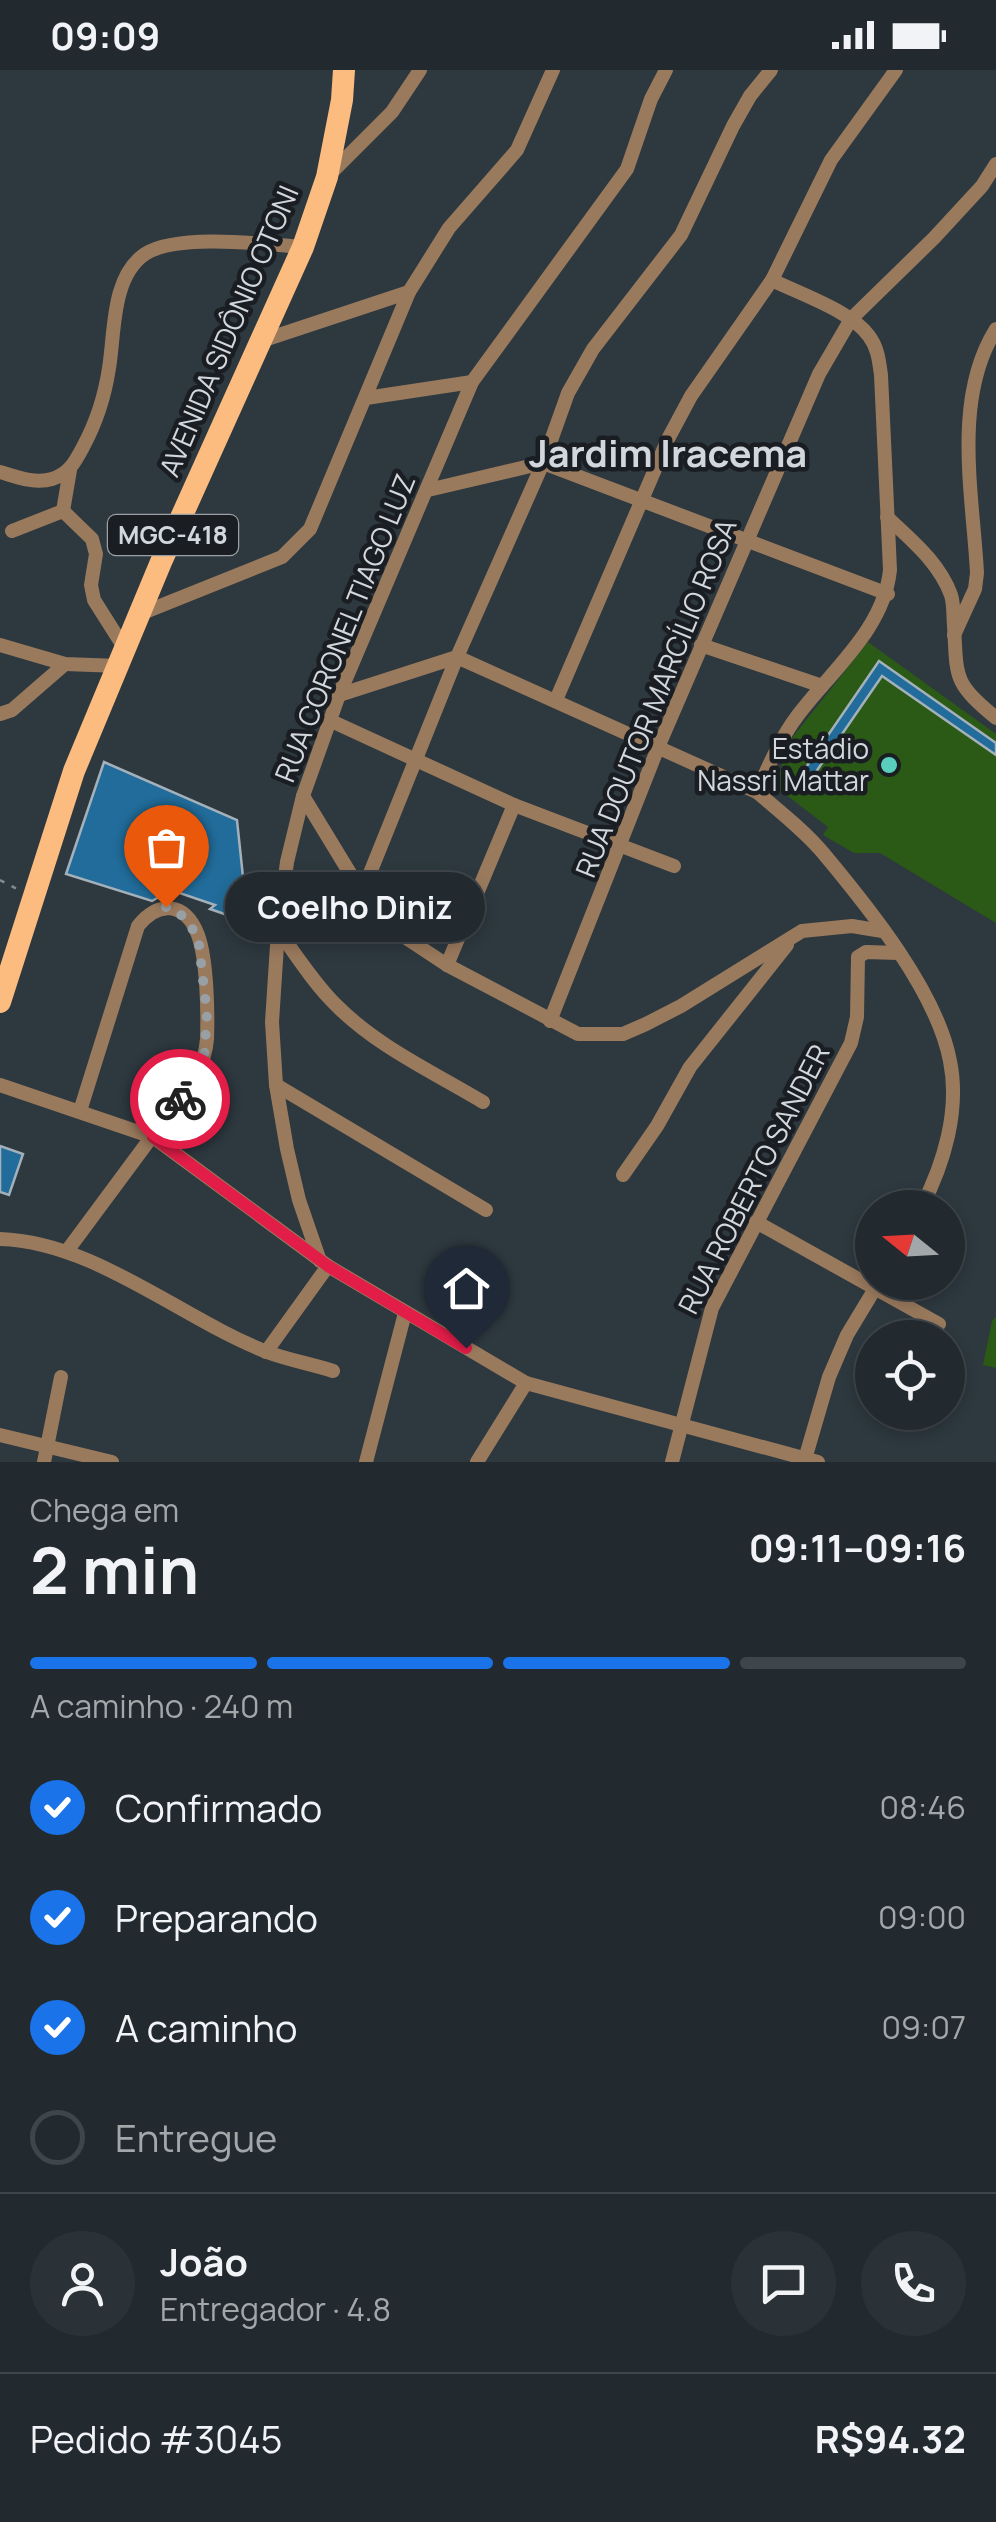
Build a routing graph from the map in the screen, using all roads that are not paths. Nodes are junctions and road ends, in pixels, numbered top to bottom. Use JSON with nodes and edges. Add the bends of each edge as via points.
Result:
{"nodes":[{"id":1,"x":344,"y":70,"type":"edge"},
{"id":2,"x":420,"y":70,"type":"edge"},
{"id":3,"x":553,"y":70,"type":"edge"},
{"id":4,"x":666,"y":70,"type":"edge"},
{"id":5,"x":760,"y":70,"type":"edge"},
{"id":6,"x":771,"y":70,"type":"edge"},
{"id":7,"x":896,"y":70,"type":"edge"},
{"id":8,"x":750,"y":96,"type":"junction"},
{"id":9,"x":996,"y":164,"type":"edge"},
{"id":10,"x":327,"y":176,"type":"junction"},
{"id":11,"x":304,"y":247,"type":"junction"},
{"id":12,"x":772,"y":280,"type":"junction"},
{"id":13,"x":410,"y":292,"type":"junction"},
{"id":14,"x":850,"y":319,"type":"junction"},
{"id":15,"x":996,"y":330,"type":"edge"},
{"id":16,"x":260,"y":341,"type":"junction"},
{"id":17,"x":472,"y":382,"type":"junction"},
{"id":18,"x":366,"y":398,"type":"junction"},
{"id":19,"x":543,"y":463,"type":"junction"},
{"id":20,"x":70,"y":470,"type":"junction"},
{"id":21,"x":0,"y":472,"type":"edge"},
{"id":22,"x":428,"y":490,"type":"junction"},
{"id":23,"x":642,"y":498,"type":"junction"},
{"id":24,"x":63,"y":511,"type":"junction"},
{"id":25,"x":887,"y":517,"type":"junction"},
{"id":26,"x":12,"y":530,"type":"dead end"},
{"id":27,"x":748,"y":540,"type":"junction"},
{"id":28,"x":888,"y":594,"type":"junction"},
{"id":29,"x":139,"y":615,"type":"junction"},
{"id":30,"x":954,"y":635,"type":"junction"},
{"id":31,"x":701,"y":645,"type":"junction"},
{"id":32,"x":0,"y":646,"type":"edge"},
{"id":33,"x":457,"y":657,"type":"junction"},
{"id":34,"x":122,"y":658,"type":"junction"},
{"id":35,"x":65,"y":664,"type":"junction"},
{"id":36,"x":822,"y":686,"type":"junction"},
{"id":37,"x":339,"y":695,"type":"junction"},
{"id":38,"x":556,"y":700,"type":"junction"},
{"id":39,"x":0,"y":714,"type":"edge"},
{"id":40,"x":996,"y":718,"type":"edge"},
{"id":41,"x":329,"y":720,"type":"junction"},
{"id":42,"x":659,"y":745,"type":"junction"},
{"id":43,"x":414,"y":758,"type":"junction"},
{"id":44,"x":757,"y":792,"type":"junction"},
{"id":45,"x":302,"y":796,"type":"junction"},
{"id":46,"x":514,"y":805,"type":"junction"},
{"id":47,"x":622,"y":844,"type":"junction"},
{"id":48,"x":674,"y":866,"type":"dead end"},
{"id":49,"x":362,"y":893,"type":"junction"},
{"id":50,"x":278,"y":930,"type":"junction"},
{"id":51,"x":802,"y":931,"type":"junction"},
{"id":52,"x":882,"y":931,"type":"junction"},
{"id":53,"x":898,"y":953,"type":"junction"},
{"id":54,"x":447,"y":966,"type":"junction"},
{"id":55,"x":0,"y":1002,"type":"edge"},
{"id":56,"x":550,"y":1021,"type":"junction"},
{"id":57,"x":276,"y":1085,"type":"junction"},
{"id":58,"x":0,"y":1086,"type":"edge"},
{"id":59,"x":483,"y":1102,"type":"dead end"},
{"id":60,"x":80,"y":1111,"type":"junction"},
{"id":61,"x":153,"y":1137,"type":"junction"},
{"id":62,"x":623,"y":1175,"type":"dead end"},
{"id":63,"x":928,"y":1190,"type":"edge"},
{"id":64,"x":486,"y":1210,"type":"dead end"},
{"id":65,"x":756,"y":1222,"type":"junction"},
{"id":66,"x":0,"y":1239,"type":"edge"},
{"id":67,"x":67,"y":1251,"type":"junction"},
{"id":68,"x":324,"y":1264,"type":"junction"},
{"id":69,"x":855,"y":1273,"type":"edge"},
{"id":70,"x":869,"y":1300,"type":"edge"},
{"id":71,"x":901,"y":1300,"type":"edge"},
{"id":72,"x":406,"y":1313,"type":"junction"},
{"id":73,"x":933,"y":1320,"type":"edge"},
{"id":74,"x":266,"y":1352,"type":"junction"},
{"id":75,"x":334,"y":1371,"type":"dead end"},
{"id":76,"x":62,"y":1377,"type":"dead end"},
{"id":77,"x":526,"y":1383,"type":"junction"},
{"id":78,"x":682,"y":1425,"type":"junction"},
{"id":79,"x":0,"y":1435,"type":"edge"},
{"id":80,"x":48,"y":1445,"type":"junction"},
{"id":81,"x":811,"y":1461,"type":"edge"},
{"id":82,"x":44,"y":1462,"type":"edge"},
{"id":83,"x":112,"y":1462,"type":"edge"},
{"id":84,"x":366,"y":1462,"type":"edge"},
{"id":85,"x":477,"y":1462,"type":"edge"},
{"id":86,"x":672,"y":1462,"type":"edge"}],
"edges":[{"from":1,"to":10,"type":"main road","name":"AVENIDA SIDÔNIO OTONI","number":"MGC-418"},
{"from":2,"to":10,"type":"street","via":[[392,112]]},
{"from":3,"to":13,"type":"street","via":[[517,150],[449,228]]},
{"from":4,"to":17,"type":"street","name":"RUA CORONEL TIAGO LUZ","via":[[628,169]]},
{"from":5,"to":8,"type":"street"},
{"from":6,"to":8,"type":"street"},
{"from":7,"to":12,"type":"street","via":[[831,160]]},
{"from":8,"to":19,"type":"street","via":[[681,235],[593,349],[568,393]]},
{"from":9,"to":14,"type":"street","name":"RUA DOUTOR MARCÍLIO ROSA","via":[[934,238]]},
{"from":10,"to":11,"type":"main road","name":"AVENIDA SIDÔNIO OTONI","number":"MGC-418"},
{"from":11,"to":16,"type":"main road","name":"AVENIDA SIDÔNIO OTONI","number":"MGC-418"},
{"from":11,"to":20,"type":"street","via":[[204,242],[145,254],[120,294],[102,402]]},
{"from":12,"to":14,"type":"street"},
{"from":12,"to":23,"type":"street","via":[[691,396]]},
{"from":13,"to":16,"type":"street"},
{"from":13,"to":18,"type":"street"},
{"from":14,"to":25,"type":"street","via":[[868,334],[882,375]]},
{"from":14,"to":27,"type":"street","name":"RUA DOUTOR MARCÍLIO ROSA","via":[[819,374]]},
{"from":15,"to":30,"type":"street","via":[[974,381],[970,425],[978,573]]},
{"from":16,"to":29,"type":"main road","name":"AVENIDA SIDÔNIO OTONI","number":"MGC-418"},
{"from":17,"to":18,"type":"street"},
{"from":17,"to":22,"type":"street","name":"RUA CORONEL TIAGO LUZ"},
{"from":18,"to":29,"type":"street","via":[[298,544],[259,568]]},
{"from":19,"to":22,"type":"street"},
{"from":19,"to":23,"type":"street"},
{"from":19,"to":33,"type":"street"},
{"from":20,"to":21,"type":"street","via":[[31,480]]},
{"from":20,"to":24,"type":"street"},
{"from":22,"to":37,"type":"street","name":"RUA CORONEL TIAGO LUZ"},
{"from":23,"to":27,"type":"street"},
{"from":23,"to":38,"type":"street"},
{"from":24,"to":26,"type":"street"},
{"from":24,"to":34,"type":"street","via":[[92,539],[94,600]]},
{"from":25,"to":28,"type":"street"},
{"from":25,"to":30,"type":"street","via":[[942,575],[952,598]]},
{"from":27,"to":28,"type":"street"},
{"from":27,"to":31,"type":"street","name":"RUA DOUTOR MARCÍLIO ROSA"},
{"from":28,"to":36,"type":"street"},
{"from":29,"to":34,"type":"main road","name":"AVENIDA SIDÔNIO OTONI","number":"MGC-418"},
{"from":30,"to":40,"type":"street","via":[[958,680]]},
{"from":31,"to":36,"type":"street"},
{"from":31,"to":42,"type":"street","name":"RUA DOUTOR MARCÍLIO ROSA"},
{"from":32,"to":35,"type":"street"},
{"from":33,"to":37,"type":"street"},
{"from":33,"to":38,"type":"street"},
{"from":33,"to":43,"type":"street"},
{"from":34,"to":35,"type":"street"},
{"from":34,"to":55,"type":"main road","name":"AVENIDA SIDÔNIO OTONI","number":"MGC-418","via":[[74,771]]},
{"from":35,"to":39,"type":"street"},
{"from":36,"to":44,"type":"street","via":[[782,738]]},
{"from":37,"to":41,"type":"street","name":"RUA CORONEL TIAGO LUZ"},
{"from":38,"to":42,"type":"street"},
{"from":41,"to":43,"type":"street"},
{"from":41,"to":45,"type":"street","name":"RUA CORONEL TIAGO LUZ"},
{"from":42,"to":44,"type":"street"},
{"from":42,"to":47,"type":"street","name":"RUA DOUTOR MARCÍLIO ROSA"},
{"from":43,"to":46,"type":"street"},
{"from":43,"to":49,"type":"street"},
{"from":44,"to":52,"type":"street","via":[[823,853]]},
{"from":45,"to":49,"type":"street"},
{"from":45,"to":50,"type":"street","name":"RUA CORONEL TIAGO LUZ"},
{"from":46,"to":47,"type":"street"},
{"from":46,"to":54,"type":"street"},
{"from":47,"to":48,"type":"street"},
{"from":47,"to":56,"type":"street","name":"RUA DOUTOR MARCÍLIO ROSA"},
{"from":49,"to":54,"type":"street","via":[[394,930]]},
{"from":50,"to":57,"type":"street","name":"RUA CORONEL TIAGO LUZ"},
{"from":50,"to":59,"type":"street","via":[[356,1024]]},
{"from":51,"to":52,"type":"street"},
{"from":51,"to":56,"type":"street","via":[[623,1034],[578,1034]]},
{"from":51,"to":62,"type":"street","via":[[690,1066]]},
{"from":52,"to":53,"type":"street"},
{"from":53,"to":63,"type":"street","via":[[936,1013],[951,1062],[953,1108]]},
{"from":53,"to":65,"type":"street","name":"RUA ROBERTO SANDER","via":[[858,957],[851,1042]]},
{"from":54,"to":56,"type":"street"},
{"from":57,"to":64,"type":"street"},
{"from":57,"to":68,"type":"street","name":"RUA CORONEL TIAGO LUZ","via":[[299,1200]]},
{"from":58,"to":60,"type":"street"},
{"from":60,"to":61,"type":"street"},
{"from":60,"to":61,"type":"street","via":[[138,926],[150,911],[178,911],[198,936],[207,1041],[196,1077]]},
{"from":61,"to":67,"type":"street"},
{"from":61,"to":68,"type":"street"},
{"from":65,"to":69,"type":"street"},
{"from":65,"to":78,"type":"street","name":"RUA ROBERTO SANDER","via":[[712,1308]]},
{"from":66,"to":67,"type":"street"},
{"from":67,"to":74,"type":"street"},
{"from":68,"to":72,"type":"street"},
{"from":68,"to":74,"type":"street"},
{"from":70,"to":81,"type":"street","via":[[829,1377]]},
{"from":71,"to":73,"type":"street"},
{"from":72,"to":77,"type":"street"},
{"from":72,"to":84,"type":"street"},
{"from":74,"to":75,"type":"street"},
{"from":76,"to":80,"type":"street"},
{"from":77,"to":78,"type":"street"},
{"from":77,"to":85,"type":"street"},
{"from":78,"to":81,"type":"street"},
{"from":78,"to":86,"type":"street","name":"RUA ROBERTO SANDER"},
{"from":79,"to":80,"type":"street"},
{"from":80,"to":82,"type":"street"},
{"from":80,"to":83,"type":"street"}]}
